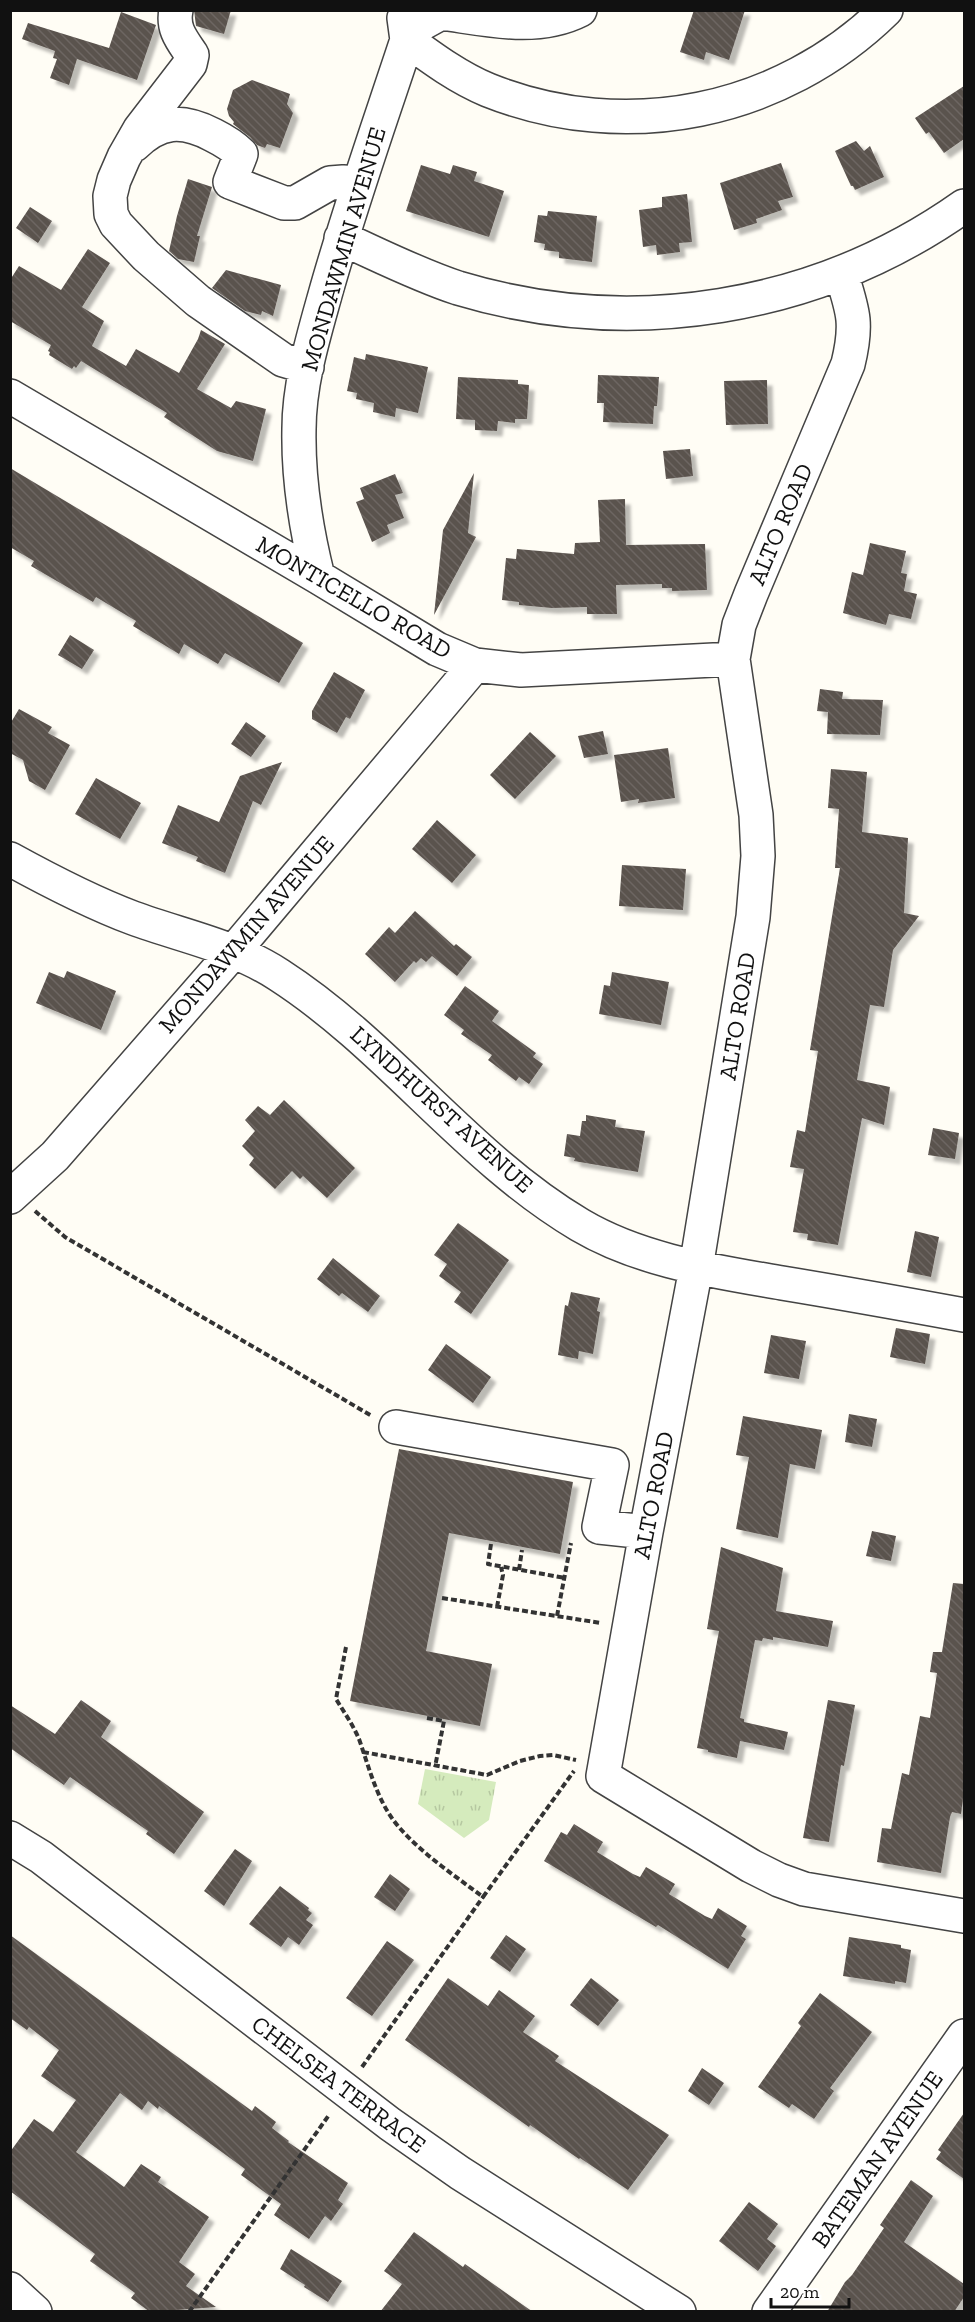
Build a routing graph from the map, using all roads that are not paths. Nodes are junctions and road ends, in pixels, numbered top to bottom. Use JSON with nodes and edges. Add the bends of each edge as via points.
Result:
{"nodes":[{"id":1,"x":176,"y":10,"type":"edge"},
{"id":2,"x":580,"y":10,"type":"edge"},
{"id":3,"x":886,"y":10,"type":"edge"},
{"id":4,"x":438,"y":12,"type":"edge"},
{"id":5,"x":405,"y":25,"type":"edge"},
{"id":6,"x":127,"y":152,"type":"junction"},
{"id":7,"x":359,"y":183,"type":"junction"},
{"id":8,"x":964,"y":206,"type":"edge"},
{"id":9,"x":341,"y":238,"type":"junction"},
{"id":10,"x":841,"y":273,"type":"junction"},
{"id":11,"x":308,"y":367,"type":"junction"},
{"id":12,"x":10,"y":396,"type":"edge"},
{"id":13,"x":318,"y":577,"type":"junction"},
{"id":14,"x":733,"y":659,"type":"junction"},
{"id":15,"x":475,"y":666,"type":"junction"},
{"id":16,"x":10,"y":859,"type":"edge"},
{"id":17,"x":234,"y":951,"type":"junction"},
{"id":18,"x":20,"y":1202,"type":"edge"},
{"id":19,"x":696,"y":1268,"type":"junction"},
{"id":20,"x":964,"y":1315,"type":"edge"},
{"id":21,"x":396,"y":1427,"type":"road end"},
{"id":22,"x":646,"y":1532,"type":"junction"},
{"id":23,"x":10,"y":1838,"type":"edge"},
{"id":24,"x":964,"y":1916,"type":"edge"},
{"id":25,"x":964,"y":2036,"type":"edge"},
{"id":26,"x":10,"y":2289,"type":"edge"},
{"id":27,"x":35,"y":2312,"type":"edge"},
{"id":28,"x":679,"y":2312,"type":"edge"},
{"id":29,"x":769,"y":2312,"type":"edge"}],
"edges":[{"from":1,"to":6,"type":"street","via":[[176,31],[192,55],[190,64]]},
{"from":2,"to":4,"type":"street","via":[[535,23]]},
{"from":3,"to":5,"type":"street","via":[[826,60],[773,88],[720,106],[660,117],[597,116],[541,106],[488,90],[446,69]]},
{"from":4,"to":5,"type":"street","name":"MONDAWMIN AVENUE","via":[[421,24]]},
{"from":5,"to":7,"type":"street","name":"MONDAWMIN AVENUE"},
{"from":6,"to":7,"type":"street","via":[[156,128],[182,124],[199,128],[236,149],[241,154],[230,182],[272,200],[295,203],[330,183]]},
{"from":6,"to":11,"type":"street","via":[[110,196],[116,224],[198,301],[283,360]]},
{"from":7,"to":9,"type":"street","name":"MONDAWMIN AVENUE"},
{"from":8,"to":10,"type":"street","via":[[901,245]]},
{"from":9,"to":10,"type":"street","via":[[456,287],[516,303],[585,312],[658,313],[720,307]]},
{"from":9,"to":11,"type":"street","name":"MONDAWMIN AVENUE"},
{"from":10,"to":14,"type":"street","name":"ALTO ROAD","via":[[853,311],[855,336],[849,364],[750,594]]},
{"from":11,"to":13,"type":"street","name":"MONDAWMIN AVENUE","via":[[298,428],[308,537]]},
{"from":12,"to":13,"type":"street","name":"MONTICELLO ROAD"},
{"from":13,"to":15,"type":"street","name":"MONTICELLO ROAD","via":[[437,649]]},
{"from":14,"to":15,"type":"street","name":"MONTICELLO ROAD","via":[[521,670]]},
{"from":14,"to":19,"type":"street","name":"ALTO ROAD","via":[[756,816],[758,856],[753,916]]},
{"from":15,"to":17,"type":"street","name":"MONDAWMIN AVENUE"},
{"from":16,"to":17,"type":"street","name":"LYNDHURST AVENUE","via":[[86,899]]},
{"from":17,"to":18,"type":"street","name":"MONDAWMIN AVENUE","via":[[55,1156]]},
{"from":17,"to":19,"type":"street","name":"LYNDHURST AVENUE","via":[[313,997],[500,1167],[579,1225],[618,1244]]},
{"from":19,"to":20,"type":"street","name":"LYNDHURST AVENUE"},
{"from":19,"to":22,"type":"street","name":"ALTO ROAD"},
{"from":21,"to":22,"type":"street","via":[[612,1465],[599,1527]]},
{"from":22,"to":24,"type":"street","name":"ALTO ROAD","via":[[603,1776],[779,1880],[804,1889]]},
{"from":23,"to":28,"type":"street","name":"CHELSEA TERRACE","via":[[41,1857],[390,2124]]},
{"from":25,"to":29,"type":"street","name":"BATEMAN AVENUE"},
{"from":26,"to":27,"type":"street"}]}
